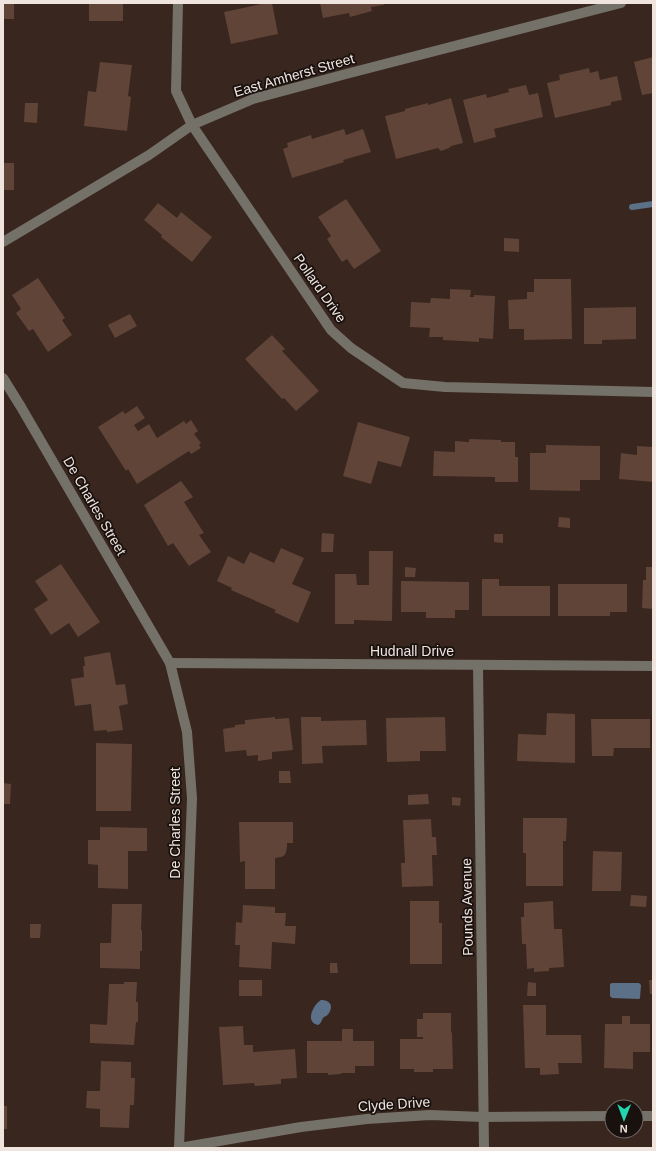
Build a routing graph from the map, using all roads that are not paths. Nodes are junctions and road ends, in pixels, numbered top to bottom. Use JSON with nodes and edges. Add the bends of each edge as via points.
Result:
{"nodes":[{"id":1,"x":178,"y":3,"type":"edge"},
{"id":2,"x":620,"y":3,"type":"edge"},
{"id":3,"x":192,"y":125,"type":"junction"},
{"id":4,"x":3,"y":242,"type":"edge"},
{"id":5,"x":3,"y":378,"type":"edge"},
{"id":6,"x":653,"y":392,"type":"edge"},
{"id":7,"x":170,"y":663,"type":"junction"},
{"id":8,"x":478,"y":666,"type":"junction"},
{"id":9,"x":653,"y":666,"type":"edge"},
{"id":10,"x":604,"y":1116,"type":"edge"},
{"id":11,"x":483,"y":1117,"type":"junction"},
{"id":12,"x":179,"y":1148,"type":"edge"},
{"id":13,"x":484,"y":1148,"type":"edge"}],
"edges":[{"from":1,"to":3,"type":"street","name":"Pollard Drive","via":[[176,91]]},
{"from":2,"to":3,"type":"street","name":"East Amherst Street","via":[[252,99]]},
{"from":3,"to":4,"type":"street","name":"East Amherst Street","via":[[149,155]]},
{"from":3,"to":6,"type":"street","name":"Pollard Drive","via":[[331,330],[351,348],[403,383],[445,387]]},
{"from":5,"to":7,"type":"street","name":"De Charles Street"},
{"from":7,"to":8,"type":"street","name":"Hudnall Drive"},
{"from":7,"to":12,"type":"street","name":"De Charles Street","via":[[187,732],[192,798]]},
{"from":8,"to":9,"type":"street","name":"Hudnall Drive"},
{"from":8,"to":11,"type":"street","name":"Pounds Avenue"},
{"from":10,"to":11,"type":"street","name":"Clyde Drive"},
{"from":11,"to":12,"type":"street","name":"Clyde Drive","via":[[430,1115],[367,1118]]},
{"from":11,"to":13,"type":"street","name":"Pounds Avenue"}]}
